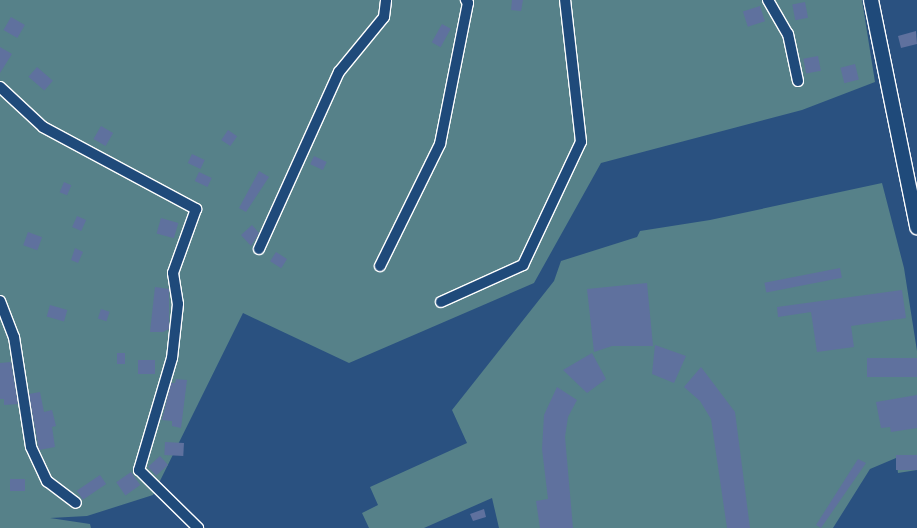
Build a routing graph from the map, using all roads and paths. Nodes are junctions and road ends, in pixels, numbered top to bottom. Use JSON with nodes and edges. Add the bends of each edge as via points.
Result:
{"nodes":[{"id":1,"x":386,"y":0,"type":"edge"},
{"id":2,"x":565,"y":0,"type":"edge"},
{"id":3,"x":768,"y":0,"type":"edge"},
{"id":4,"x":871,"y":0,"type":"edge"},
{"id":5,"x":469,"y":1,"type":"edge"},
{"id":6,"x":798,"y":81,"type":"dead end"},
{"id":7,"x":0,"y":87,"type":"edge"},
{"id":8,"x":917,"y":226,"type":"edge"},
{"id":9,"x":259,"y":248,"type":"dead end"},
{"id":10,"x":380,"y":266,"type":"dead end"},
{"id":11,"x":0,"y":301,"type":"edge"},
{"id":12,"x":440,"y":302,"type":"dead end"},
{"id":13,"x":76,"y":503,"type":"dead end"},
{"id":14,"x":198,"y":528,"type":"edge"}],
"edges":[{"from":1,"to":9,"type":"street","via":[[384,17],[339,72]]},
{"from":2,"to":12,"type":"street","via":[[581,142],[523,265]]},
{"from":3,"to":6,"type":"street","via":[[788,34]]},
{"from":4,"to":8,"type":"main road"},
{"from":5,"to":10,"type":"street","via":[[440,144]]},
{"from":7,"to":14,"type":"street","via":[[43,127],[196,209],[173,273],[178,304],[172,358],[139,470]]},
{"from":11,"to":13,"type":"street","via":[[14,337],[31,447],[47,481]]}]}
